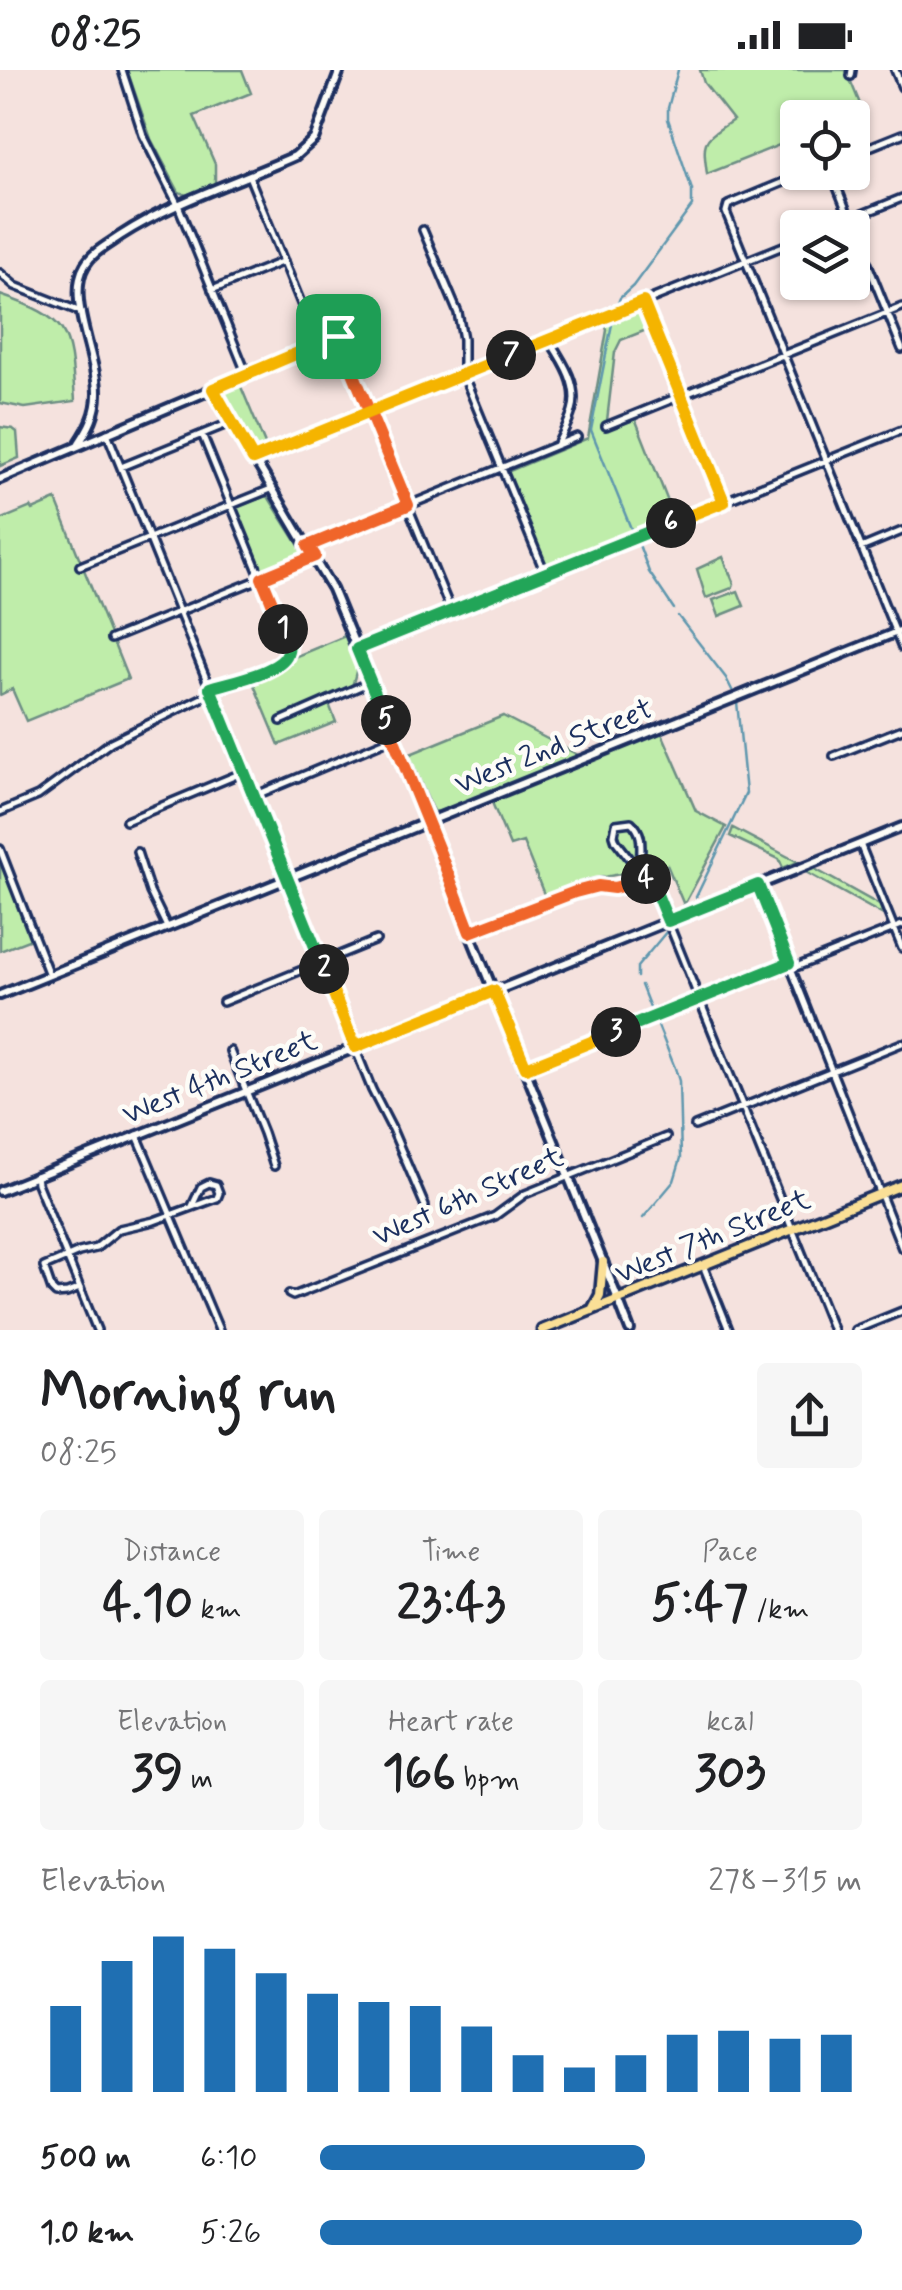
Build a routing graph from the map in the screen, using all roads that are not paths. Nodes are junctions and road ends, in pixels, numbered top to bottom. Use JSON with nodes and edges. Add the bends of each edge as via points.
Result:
{"nodes":[{"id":1,"x":122,"y":70,"type":"edge"},
{"id":2,"x":340,"y":70,"type":"edge"},
{"id":3,"x":895,"y":70,"type":"edge"},
{"id":4,"x":902,"y":88,"type":"edge"},
{"id":5,"x":902,"y":134,"type":"edge"},
{"id":6,"x":870,"y":147,"type":"edge"},
{"id":7,"x":249,"y":176,"type":"junction"},
{"id":8,"x":780,"y":184,"type":"edge"},
{"id":9,"x":902,"y":198,"type":"edge"},
{"id":10,"x":178,"y":205,"type":"junction"},
{"id":11,"x":870,"y":211,"type":"edge"},
{"id":12,"x":423,"y":230,"type":"dead end"},
{"id":13,"x":780,"y":247,"type":"edge"},
{"id":14,"x":284,"y":261,"type":"junction"},
{"id":15,"x":746,"y":261,"type":"junction"},
{"id":16,"x":870,"y":268,"type":"edge"},
{"id":17,"x":0,"y":273,"type":"edge"},
{"id":18,"x":212,"y":290,"type":"junction"},
{"id":19,"x":643,"y":302,"type":"junction"},
{"id":20,"x":902,"y":307,"type":"edge"},
{"id":21,"x":81,"y":312,"type":"junction"},
{"id":22,"x":888,"y":313,"type":"junction"},
{"id":23,"x":549,"y":340,"type":"junction"},
{"id":24,"x":318,"y":345,"type":"junction"},
{"id":25,"x":902,"y":349,"type":"edge"},
{"id":26,"x":784,"y":355,"type":"junction"},
{"id":27,"x":247,"y":374,"type":"junction"},
{"id":28,"x":463,"y":374,"type":"junction"},
{"id":29,"x":213,"y":389,"type":"junction"},
{"id":30,"x":681,"y":396,"type":"junction"},
{"id":31,"x":370,"y":412,"type":"junction"},
{"id":32,"x":232,"y":422,"type":"junction"},
{"id":33,"x":606,"y":426,"type":"dead end"},
{"id":34,"x":902,"y":430,"type":"edge"},
{"id":35,"x":107,"y":433,"type":"junction"},
{"id":36,"x":202,"y":434,"type":"junction"},
{"id":37,"x":577,"y":437,"type":"dead end"},
{"id":38,"x":78,"y":444,"type":"junction"},
{"id":39,"x":557,"y":445,"type":"junction"},
{"id":40,"x":253,"y":459,"type":"junction"},
{"id":41,"x":826,"y":460,"type":"junction"},
{"id":42,"x":121,"y":467,"type":"junction"},
{"id":43,"x":502,"y":467,"type":"junction"},
{"id":44,"x":0,"y":479,"type":"edge"},
{"id":45,"x":271,"y":489,"type":"junction"},
{"id":46,"x":724,"y":502,"type":"junction"},
{"id":47,"x":232,"y":505,"type":"junction"},
{"id":48,"x":408,"y":505,"type":"junction"},
{"id":49,"x":902,"y":531,"type":"edge"},
{"id":50,"x":149,"y":538,"type":"junction"},
{"id":51,"x":308,"y":546,"type":"junction"},
{"id":52,"x":861,"y":548,"type":"junction"},
{"id":53,"x":315,"y":556,"type":"junction"},
{"id":54,"x":80,"y":566,"type":"dead end"},
{"id":55,"x":546,"y":573,"type":"junction"},
{"id":56,"x":262,"y":578,"type":"junction"},
{"id":57,"x":451,"y":611,"type":"junction"},
{"id":58,"x":179,"y":612,"type":"junction"},
{"id":59,"x":899,"y":632,"type":"edge"},
{"id":60,"x":111,"y":639,"type":"dead end"},
{"id":61,"x":902,"y":648,"type":"edge"},
{"id":62,"x":357,"y":649,"type":"junction"},
{"id":63,"x":370,"y":682,"type":"junction"},
{"id":64,"x":211,"y":691,"type":"junction"},
{"id":65,"x":281,"y":721,"type":"dead end"},
{"id":66,"x":902,"y":729,"type":"edge"},
{"id":67,"x":393,"y":738,"type":"junction"},
{"id":68,"x":834,"y":756,"type":"dead end"},
{"id":69,"x":244,"y":772,"type":"junction"},
{"id":70,"x":254,"y":796,"type":"junction"},
{"id":71,"x":0,"y":812,"type":"edge"},
{"id":72,"x":126,"y":821,"type":"dead end"},
{"id":73,"x":428,"y":822,"type":"junction"},
{"id":74,"x":902,"y":827,"type":"edge"},
{"id":75,"x":860,"y":844,"type":"junction"},
{"id":76,"x":0,"y":849,"type":"edge"},
{"id":77,"x":137,"y":852,"type":"dead end"},
{"id":78,"x":644,"y":876,"type":"junction"},
{"id":79,"x":288,"y":878,"type":"junction"},
{"id":80,"x":758,"y":885,"type":"junction"},
{"id":81,"x":668,"y":921,"type":"junction"},
{"id":82,"x":902,"y":925,"type":"edge"},
{"id":83,"x":167,"y":927,"type":"junction"},
{"id":84,"x":894,"y":928,"type":"junction"},
{"id":85,"x":470,"y":932,"type":"junction"},
{"id":86,"x":376,"y":940,"type":"dead end"},
{"id":87,"x":902,"y":948,"type":"edge"},
{"id":88,"x":322,"y":962,"type":"junction"},
{"id":89,"x":790,"y":966,"type":"junction"},
{"id":90,"x":49,"y":975,"type":"junction"},
{"id":91,"x":494,"y":991,"type":"junction"},
{"id":92,"x":0,"y":995,"type":"edge"},
{"id":93,"x":700,"y":998,"type":"junction"},
{"id":94,"x":224,"y":1002,"type":"dead end"},
{"id":95,"x":902,"y":1043,"type":"edge"},
{"id":96,"x":355,"y":1047,"type":"junction"},
{"id":97,"x":230,"y":1051,"type":"dead end"},
{"id":98,"x":526,"y":1068,"type":"junction"},
{"id":99,"x":832,"y":1071,"type":"junction"},
{"id":100,"x":246,"y":1091,"type":"junction"},
{"id":101,"x":742,"y":1107,"type":"junction"},
{"id":102,"x":695,"y":1126,"type":"dead end"},
{"id":103,"x":138,"y":1135,"type":"junction"},
{"id":104,"x":666,"y":1137,"type":"dead end"},
{"id":105,"x":274,"y":1166,"type":"dead end"},
{"id":106,"x":36,"y":1176,"type":"junction"},
{"id":107,"x":568,"y":1176,"type":"junction"},
{"id":108,"x":902,"y":1185,"type":"edge"},
{"id":109,"x":0,"y":1191,"type":"edge"},
{"id":110,"x":880,"y":1194,"type":"junction"},
{"id":111,"x":192,"y":1206,"type":"junction"},
{"id":112,"x":425,"y":1206,"type":"dead end"},
{"id":113,"x":170,"y":1215,"type":"junction"},
{"id":114,"x":792,"y":1229,"type":"junction"},
{"id":115,"x":902,"y":1248,"type":"edge"},
{"id":116,"x":68,"y":1256,"type":"junction"},
{"id":117,"x":602,"y":1262,"type":"junction"},
{"id":118,"x":702,"y":1265,"type":"junction"},
{"id":119,"x":80,"y":1288,"type":"junction"},
{"id":120,"x":290,"y":1294,"type":"dead end"},
{"id":121,"x":618,"y":1299,"type":"junction"},
{"id":122,"x":592,"y":1310,"type":"junction"},
{"id":123,"x":902,"y":1311,"type":"edge"},
{"id":124,"x":97,"y":1330,"type":"edge"},
{"id":125,"x":219,"y":1330,"type":"edge"},
{"id":126,"x":542,"y":1330,"type":"edge"},
{"id":127,"x":630,"y":1330,"type":"edge"},
{"id":128,"x":729,"y":1330,"type":"edge"},
{"id":129,"x":833,"y":1330,"type":"edge"},
{"id":130,"x":855,"y":1330,"type":"edge"}],
"edges":[{"from":1,"to":10,"type":"street","via":[[143,135]]},
{"from":2,"to":7,"type":"street","via":[[314,139],[295,156]]},
{"from":3,"to":4,"type":"street"},
{"from":5,"to":6,"type":"street"},
{"from":7,"to":10,"type":"street"},
{"from":7,"to":14,"type":"street"},
{"from":8,"to":15,"type":"street","via":[[726,207]]},
{"from":9,"to":11,"type":"street"},
{"from":10,"to":18,"type":"street"},
{"from":10,"to":21,"type":"street","via":[[93,255],[78,284]]},
{"from":12,"to":28,"type":"street","via":[[458,312]]},
{"from":13,"to":15,"type":"street"},
{"from":14,"to":18,"type":"street"},
{"from":14,"to":24,"type":"street"},
{"from":15,"to":19,"type":"street"},
{"from":15,"to":26,"type":"street"},
{"from":16,"to":22,"type":"street"},
{"from":17,"to":21,"type":"street","via":[[15,286]]},
{"from":18,"to":27,"type":"street"},
{"from":19,"to":23,"type":"street"},
{"from":19,"to":30,"type":"street"},
{"from":20,"to":22,"type":"street"},
{"from":21,"to":38,"type":"street","via":[[97,397]]},
{"from":22,"to":25,"type":"street"},
{"from":22,"to":26,"type":"street"},
{"from":23,"to":28,"type":"street"},
{"from":23,"to":39,"type":"street","via":[[574,399]]},
{"from":24,"to":27,"type":"street"},
{"from":24,"to":31,"type":"street","via":[[338,336]]},
{"from":26,"to":30,"type":"street"},
{"from":26,"to":41,"type":"street"},
{"from":27,"to":29,"type":"street"},
{"from":28,"to":31,"type":"street"},
{"from":28,"to":43,"type":"street"},
{"from":29,"to":32,"type":"street"},
{"from":29,"to":35,"type":"street"},
{"from":30,"to":33,"type":"street"},
{"from":30,"to":46,"type":"street"},
{"from":31,"to":40,"type":"street"},
{"from":31,"to":48,"type":"street"},
{"from":32,"to":36,"type":"street"},
{"from":32,"to":40,"type":"street"},
{"from":34,"to":41,"type":"street"},
{"from":35,"to":38,"type":"street"},
{"from":35,"to":42,"type":"street"},
{"from":36,"to":42,"type":"street"},
{"from":36,"to":47,"type":"street"},
{"from":37,"to":39,"type":"street"},
{"from":38,"to":44,"type":"street"},
{"from":39,"to":43,"type":"street"},
{"from":40,"to":45,"type":"street"},
{"from":41,"to":46,"type":"street"},
{"from":41,"to":52,"type":"street"},
{"from":42,"to":50,"type":"street"},
{"from":43,"to":48,"type":"street"},
{"from":43,"to":55,"type":"street"},
{"from":45,"to":47,"type":"street"},
{"from":45,"to":51,"type":"street"},
{"from":46,"to":55,"type":"street"},
{"from":47,"to":50,"type":"street"},
{"from":47,"to":56,"type":"street"},
{"from":48,"to":51,"type":"street"},
{"from":48,"to":57,"type":"street"},
{"from":49,"to":52,"type":"street"},
{"from":50,"to":54,"type":"street"},
{"from":50,"to":58,"type":"street"},
{"from":51,"to":53,"type":"street"},
{"from":52,"to":59,"type":"street"},
{"from":53,"to":56,"type":"street"},
{"from":53,"to":62,"type":"street"},
{"from":55,"to":57,"type":"street"},
{"from":56,"to":58,"type":"street"},
{"from":56,"to":64,"type":"street","via":[[288,652],[276,666]]},
{"from":57,"to":62,"type":"street"},
{"from":58,"to":60,"type":"street"},
{"from":58,"to":64,"type":"street"},
{"from":59,"to":61,"type":"street"},
{"from":59,"to":73,"type":"street","name":"West 2nd Street"},
{"from":62,"to":63,"type":"street"},
{"from":63,"to":65,"type":"street"},
{"from":63,"to":67,"type":"street"},
{"from":64,"to":69,"type":"street"},
{"from":64,"to":71,"type":"street","via":[[111,742],[38,796]]},
{"from":66,"to":68,"type":"street"},
{"from":67,"to":70,"type":"street"},
{"from":67,"to":73,"type":"street"},
{"from":69,"to":70,"type":"street"},
{"from":69,"to":72,"type":"street"},
{"from":70,"to":79,"type":"street"},
{"from":73,"to":79,"type":"street","name":"West 2nd Street"},
{"from":73,"to":85,"type":"street"},
{"from":74,"to":75,"type":"street","name":"West 4th Street"},
{"from":75,"to":80,"type":"street","name":"West 4th Street"},
{"from":75,"to":84,"type":"street"},
{"from":76,"to":90,"type":"street"},
{"from":77,"to":83,"type":"street"},
{"from":78,"to":78,"type":"street","via":[[616,841],[616,824],[631,822],[639,831]]},
{"from":78,"to":81,"type":"street"},
{"from":78,"to":85,"type":"street","via":[[622,887],[575,892]]},
{"from":79,"to":83,"type":"street","name":"West 2nd Street"},
{"from":79,"to":88,"type":"street"},
{"from":80,"to":81,"type":"street","name":"West 4th Street"},
{"from":80,"to":89,"type":"street"},
{"from":81,"to":91,"type":"street","name":"West 4th Street"},
{"from":81,"to":93,"type":"street"},
{"from":82,"to":84,"type":"street"},
{"from":83,"to":90,"type":"street","name":"West 2nd Street"},
{"from":84,"to":87,"type":"street"},
{"from":84,"to":89,"type":"street"},
{"from":85,"to":91,"type":"street"},
{"from":86,"to":88,"type":"street"},
{"from":88,"to":94,"type":"street"},
{"from":88,"to":96,"type":"street"},
{"from":89,"to":93,"type":"street"},
{"from":89,"to":99,"type":"street"},
{"from":90,"to":92,"type":"street","name":"West 2nd Street"},
{"from":91,"to":96,"type":"street","name":"West 4th Street"},
{"from":91,"to":98,"type":"street"},
{"from":93,"to":98,"type":"street"},
{"from":93,"to":101,"type":"street"},
{"from":95,"to":99,"type":"street"},
{"from":96,"to":100,"type":"street","name":"West 4th Street"},
{"from":96,"to":112,"type":"street"},
{"from":97,"to":100,"type":"street"},
{"from":98,"to":107,"type":"street"},
{"from":99,"to":101,"type":"street"},
{"from":99,"to":110,"type":"street"},
{"from":100,"to":103,"type":"street","name":"West 4th Street"},
{"from":100,"to":105,"type":"street"},
{"from":101,"to":102,"type":"street"},
{"from":101,"to":114,"type":"street"},
{"from":103,"to":106,"type":"street","name":"West 4th Street"},
{"from":103,"to":113,"type":"street"},
{"from":104,"to":107,"type":"street","name":"West 6th Street"},
{"from":106,"to":109,"type":"street","name":"West 4th Street"},
{"from":106,"to":116,"type":"street"},
{"from":107,"to":117,"type":"street"},
{"from":107,"to":120,"type":"street","name":"West 6th Street","via":[[494,1216]]},
{"from":108,"to":110,"type":"main road","name":"West 7th Street"},
{"from":110,"to":114,"type":"main road","name":"West 7th Street"},
{"from":110,"to":115,"type":"street"},
{"from":111,"to":111,"type":"street","via":[[217,1198],[216,1186],[201,1187]]},
{"from":111,"to":113,"type":"street"},
{"from":113,"to":116,"type":"street","via":[[119,1229],[96,1248]]},
{"from":113,"to":125,"type":"street"},
{"from":114,"to":118,"type":"main road","name":"West 7th Street"},
{"from":114,"to":129,"type":"street"},
{"from":116,"to":119,"type":"street"},
{"from":116,"to":119,"type":"street","via":[[44,1270],[56,1294]]},
{"from":117,"to":121,"type":"street"},
{"from":117,"to":122,"type":"main road","via":[[602,1288]]},
{"from":118,"to":121,"type":"main road","name":"West 7th Street"},
{"from":118,"to":128,"type":"street"},
{"from":119,"to":124,"type":"street"},
{"from":121,"to":122,"type":"main road","name":"West 7th Street"},
{"from":121,"to":127,"type":"street"},
{"from":122,"to":126,"type":"main road","name":"West 7th Street"},
{"from":123,"to":130,"type":"street"}]}
